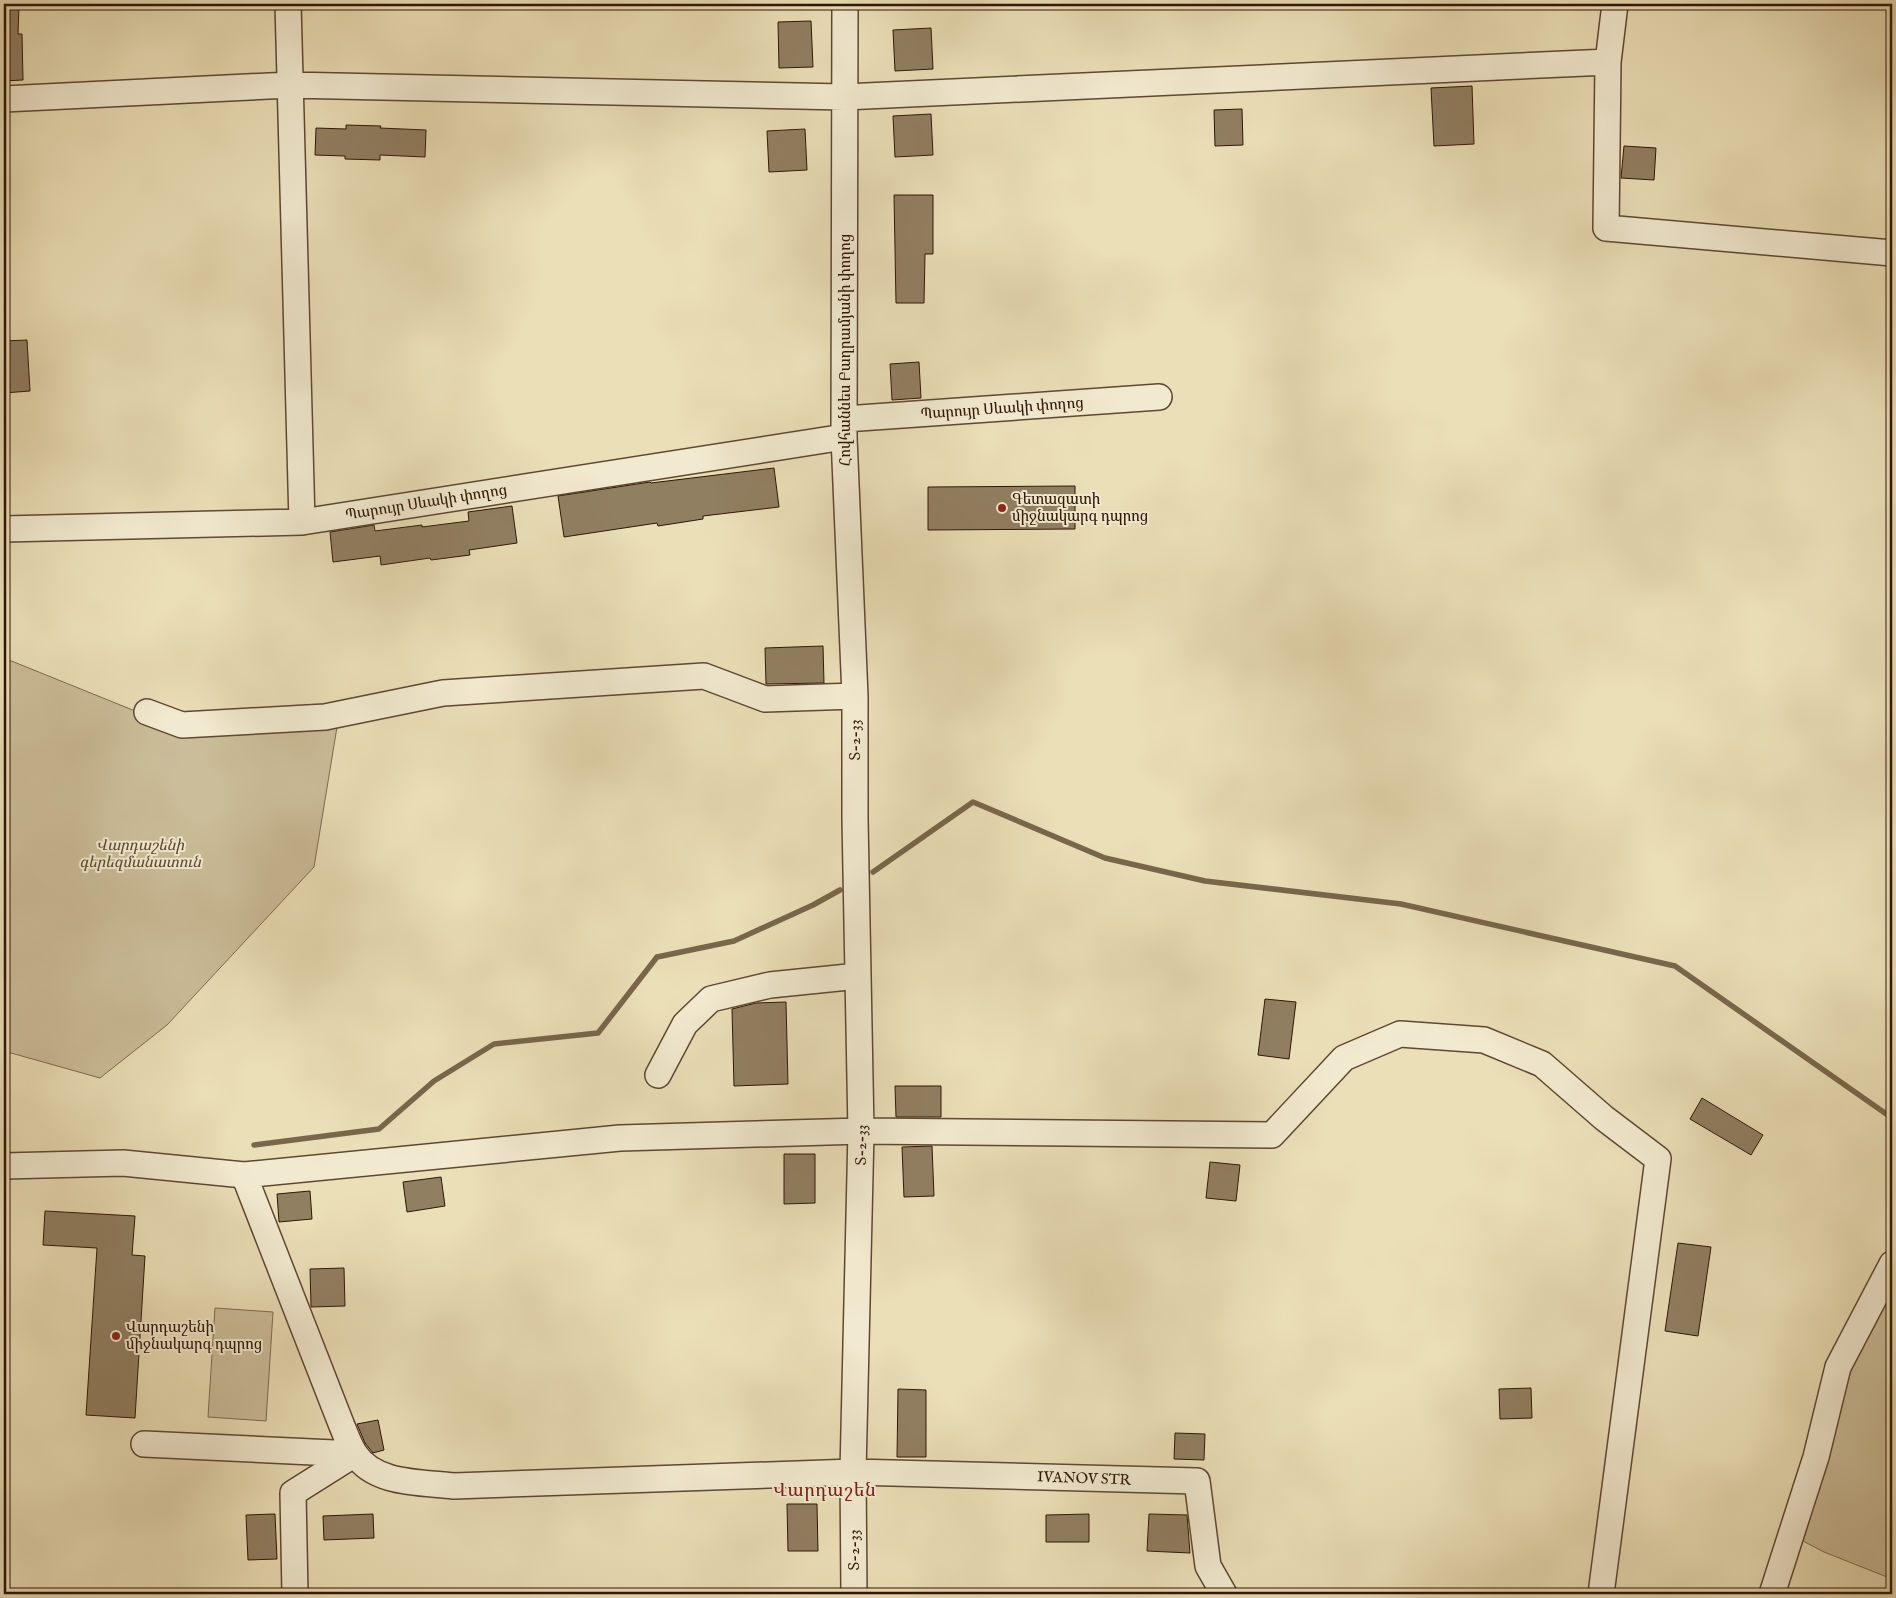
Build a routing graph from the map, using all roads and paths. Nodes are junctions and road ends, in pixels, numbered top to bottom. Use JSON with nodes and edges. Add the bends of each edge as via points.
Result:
{"nodes":[{"id":1,"x":288,"y":4,"type":"edge"},
{"id":2,"x":844,"y":4,"type":"edge"},
{"id":3,"x":1615,"y":4,"type":"edge"},
{"id":4,"x":1608,"y":62,"type":"junction"},
{"id":5,"x":289,"y":85,"type":"junction"},
{"id":6,"x":844,"y":97,"type":"junction"},
{"id":7,"x":4,"y":99,"type":"edge"},
{"id":8,"x":1892,"y":253,"type":"edge"},
{"id":9,"x":1159,"y":397,"type":"dead end"},
{"id":10,"x":845,"y":428,"type":"junction"},
{"id":11,"x":302,"y":522,"type":"junction"},
{"id":12,"x":4,"y":529,"type":"edge"},
{"id":13,"x":855,"y":696,"type":"junction"},
{"id":14,"x":147,"y":712,"type":"dead end"},
{"id":15,"x":858,"y":976,"type":"junction"},
{"id":16,"x":658,"y":1075,"type":"dead end"},
{"id":17,"x":861,"y":1131,"type":"junction"},
{"id":18,"x":4,"y":1166,"type":"edge"},
{"id":19,"x":244,"y":1175,"type":"junction"},
{"id":20,"x":1892,"y":1264,"type":"edge"},
{"id":21,"x":144,"y":1444,"type":"dead end"},
{"id":22,"x":355,"y":1454,"type":"junction"},
{"id":23,"x":853,"y":1472,"type":"junction"},
{"id":24,"x":294,"y":1594,"type":"edge"},
{"id":25,"x":854,"y":1594,"type":"edge"},
{"id":26,"x":1224,"y":1594,"type":"edge"},
{"id":27,"x":1601,"y":1594,"type":"edge"},
{"id":28,"x":1772,"y":1594,"type":"edge"}],
"edges":[{"from":1,"to":5,"type":"street"},
{"from":2,"to":6,"type":"street","name":"Հովհաննես Բաղրամյանի փողոց","number":"Տ-2-33"},
{"from":3,"to":4,"type":"street"},
{"from":4,"to":6,"type":"street"},
{"from":4,"to":8,"type":"street","via":[[1606,228]]},
{"from":5,"to":6,"type":"street"},
{"from":5,"to":7,"type":"street"},
{"from":5,"to":11,"type":"street"},
{"from":6,"to":10,"type":"street","name":"Հովհաննես Բաղրամյանի փողոց","number":"Տ-2-33"},
{"from":9,"to":10,"type":"street","name":"Պարույր Սևակի փողոց"},
{"from":10,"to":11,"type":"street","name":"Պարույր Սևակի փողոց"},
{"from":10,"to":13,"type":"street","name":"Հովհաննես Բաղրամյանի փողոց","number":"Տ-2-33"},
{"from":11,"to":12,"type":"street","name":"Պարույր Սևակի փողոց"},
{"from":13,"to":14,"type":"street","via":[[765,699],[704,676],[443,693],[325,717],[182,725]]},
{"from":13,"to":15,"type":"street","name":"Տ-2-33","number":"Տ-2-33"},
{"from":15,"to":16,"type":"street","via":[[770,985],[711,998],[685,1024]]},
{"from":15,"to":17,"type":"street","name":"Տ-2-33","number":"Տ-2-33"},
{"from":17,"to":19,"type":"street","via":[[620,1138]]},
{"from":17,"to":23,"type":"street","name":"Տ-2-33","number":"Տ-2-33"},
{"from":17,"to":27,"type":"street","via":[[1272,1135],[1344,1058],[1400,1034],[1484,1040],[1542,1064],[1658,1159]]},
{"from":18,"to":19,"type":"street","via":[[123,1164]]},
{"from":19,"to":22,"type":"street"},
{"from":20,"to":28,"type":"street","via":[[1838,1367],[1816,1457]]},
{"from":21,"to":22,"type":"street"},
{"from":22,"to":23,"type":"street","via":[[371,1470],[394,1479],[454,1486]]},
{"from":22,"to":24,"type":"street","via":[[293,1493]]},
{"from":23,"to":25,"type":"street","name":"Տ-2-33","number":"Տ-2-33"},
{"from":23,"to":26,"type":"street","name":"IVANOV STR","via":[[1197,1481],[1208,1566]]}]}
